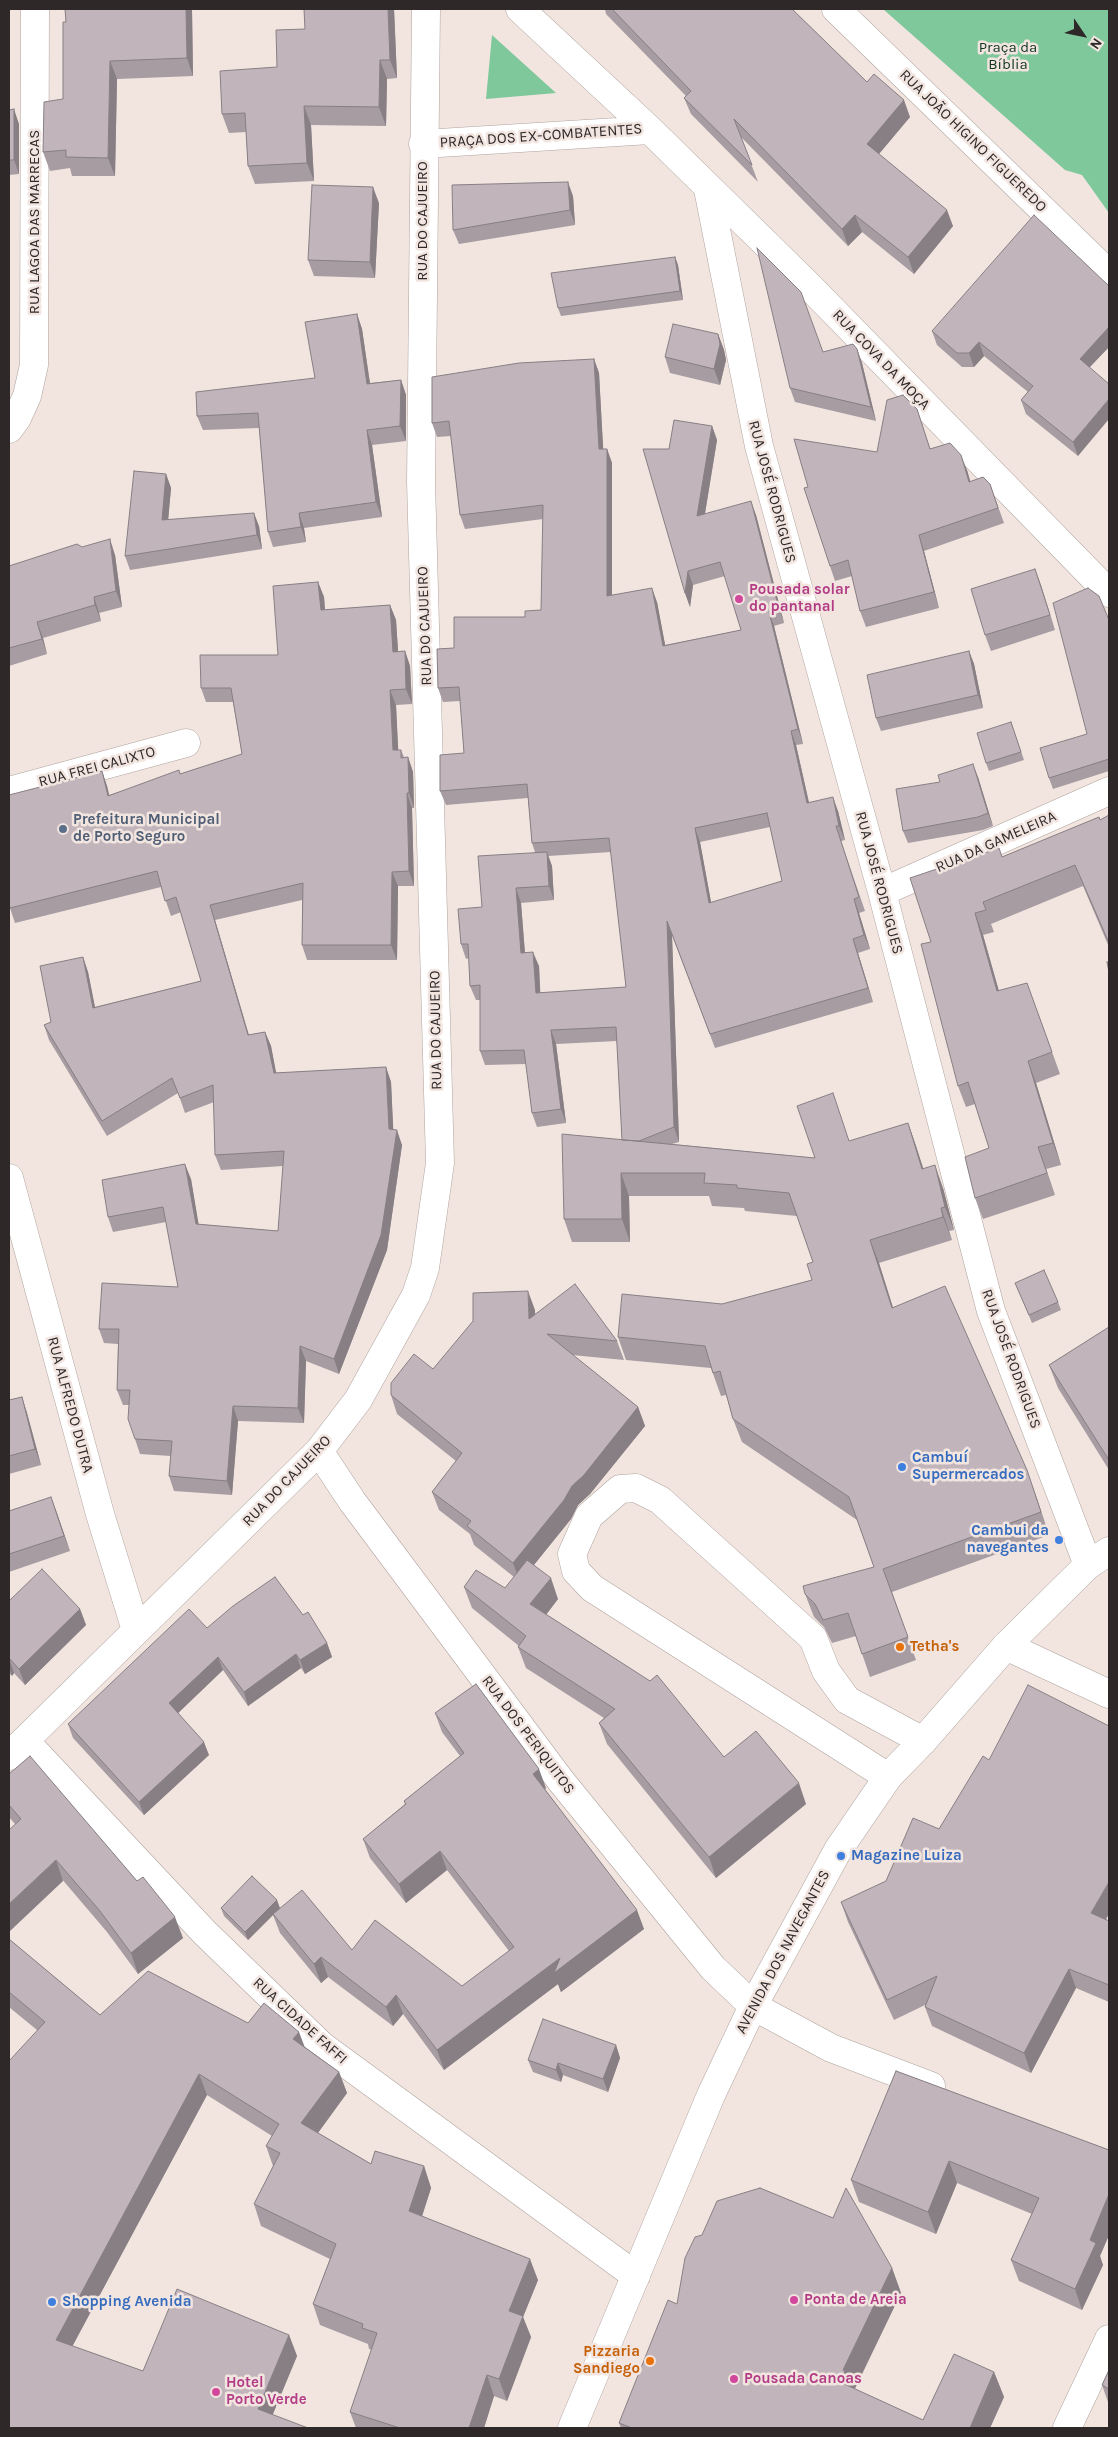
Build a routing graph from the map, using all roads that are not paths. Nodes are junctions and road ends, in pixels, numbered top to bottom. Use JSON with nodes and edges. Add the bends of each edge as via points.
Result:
{"nodes":[{"id":1,"x":36,"y":9,"type":"edge"},
{"id":2,"x":426,"y":9,"type":"edge"},
{"id":3,"x":520,"y":9,"type":"edge"},
{"id":4,"x":836,"y":9,"type":"edge"},
{"id":5,"x":650,"y":130,"type":"junction"},
{"id":6,"x":423,"y":144,"type":"junction"},
{"id":7,"x":708,"y":189,"type":"junction"},
{"id":8,"x":1109,"y":274,"type":"edge"},
{"id":9,"x":9,"y":429,"type":"edge"},
{"id":10,"x":1109,"y":593,"type":"edge"},
{"id":11,"x":186,"y":743,"type":"dead end"},
{"id":12,"x":9,"y":791,"type":"edge"},
{"id":13,"x":1109,"y":791,"type":"edge"},
{"id":14,"x":882,"y":892,"type":"junction"},
{"id":15,"x":9,"y":1178,"type":"edge"},
{"id":16,"x":319,"y":1451,"type":"junction"},
{"id":17,"x":1099,"y":1558,"type":"edge"},
{"id":18,"x":136,"y":1630,"type":"junction"},
{"id":19,"x":1006,"y":1646,"type":"junction"},
{"id":20,"x":1109,"y":1694,"type":"edge"},
{"id":21,"x":923,"y":1740,"type":"junction"},
{"id":22,"x":17,"y":1748,"type":"edge"},
{"id":23,"x":888,"y":1777,"type":"junction"},
{"id":24,"x":753,"y":2006,"type":"junction"},
{"id":25,"x":952,"y":2094,"type":"edge"},
{"id":26,"x":636,"y":2276,"type":"junction"},
{"id":27,"x":1109,"y":2339,"type":"edge"},
{"id":28,"x":572,"y":2428,"type":"edge"},
{"id":29,"x":1066,"y":2428,"type":"edge"}],
"edges":[{"from":1,"to":9,"type":"street","name":"RUA LAGOA DAS MARRECAS","via":[[34,365],[27,396]]},
{"from":2,"to":6,"type":"street","name":"PRAÇA DOS EX-COMBATENTES"},
{"from":3,"to":5,"type":"street","name":"PRAÇA DOS EX-COMBATENTES"},
{"from":4,"to":8,"type":"street","name":"RUA JOÃO HIGINO FIGUEREDO"},
{"from":5,"to":6,"type":"street","name":"PRAÇA DOS EX-COMBATENTES"},
{"from":5,"to":7,"type":"street","name":"RUA COVA DA MOÇA"},
{"from":6,"to":16,"type":"street","name":"RUA DO CAJUEIRO","via":[[421,482],[440,1163],[426,1268],[416,1295],[358,1400]]},
{"from":7,"to":10,"type":"street","name":"RUA COVA DA MOÇA","via":[[817,294]]},
{"from":7,"to":14,"type":"street","name":"RUA JOSÉ RODRIGUES","via":[[758,446]]},
{"from":11,"to":12,"type":"street","name":"RUA FREI CALIXTO"},
{"from":13,"to":14,"type":"street","name":"RUA DA GAMELEIRA"},
{"from":14,"to":17,"type":"street","name":"RUA JOSÉ RODRIGUES","via":[[991,1311]]},
{"from":15,"to":18,"type":"street","name":"RUA ALFREDO DUTRA","via":[[100,1514]]},
{"from":16,"to":18,"type":"street","name":"RUA DO CAJUEIRO"},
{"from":16,"to":24,"type":"street","name":"RUA DOS PERIQUITOS","via":[[352,1501],[561,1780],[713,1968]]},
{"from":17,"to":19,"type":"street","name":"AVENIDA DOS NAVEGANTES"},
{"from":18,"to":22,"type":"street","name":"RUA DO CAJUEIRO"},
{"from":19,"to":20,"type":"street"},
{"from":19,"to":21,"type":"street","name":"AVENIDA DOS NAVEGANTES"},
{"from":21,"to":23,"type":"street","name":"AVENIDA DOS NAVEGANTES"},
{"from":21,"to":23,"type":"street","via":[[847,1700],[826,1671],[813,1638],[660,1500],[636,1488],[620,1489],[589,1516],[572,1554],[576,1571],[592,1588]]},
{"from":22,"to":26,"type":"street","name":"RUA CIDADE FAFFI","via":[[322,2046]]},
{"from":23,"to":24,"type":"street","name":"AVENIDA DOS NAVEGANTES","via":[[838,1850]]},
{"from":24,"to":25,"type":"street","name":"RUA DOS PERIQUITOS","via":[[831,2048]]},
{"from":24,"to":26,"type":"street","name":"AVENIDA DOS NAVEGANTES","via":[[711,2095]]},
{"from":26,"to":28,"type":"street","name":"AVENIDA DOS NAVEGANTES"},
{"from":27,"to":29,"type":"street"}]}
